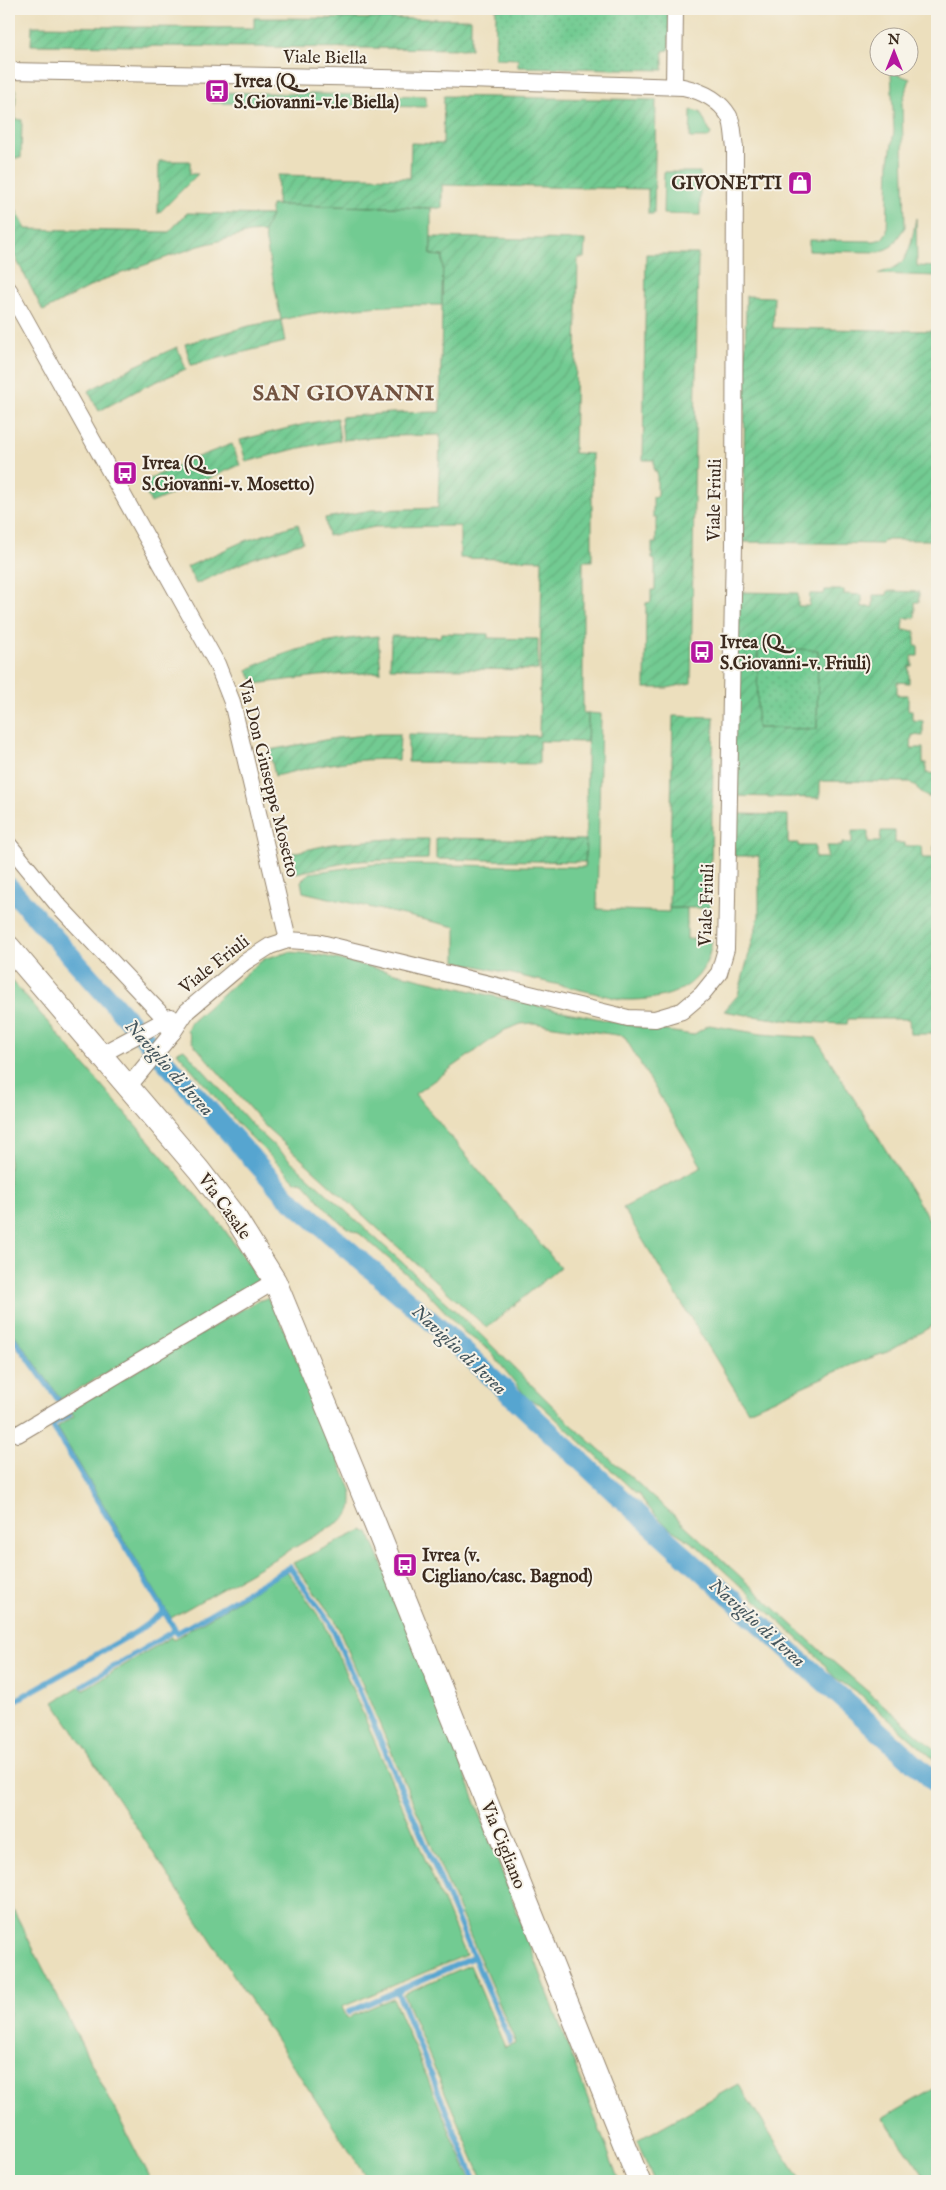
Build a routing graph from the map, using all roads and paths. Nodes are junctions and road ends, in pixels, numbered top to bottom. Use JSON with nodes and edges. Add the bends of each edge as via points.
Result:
{"nodes":[{"id":1,"x":675,"y":9,"type":"edge"},
{"id":2,"x":9,"y":71,"type":"edge"},
{"id":3,"x":672,"y":86,"type":"junction"},
{"id":4,"x":736,"y":255,"type":"joint"},
{"id":5,"x":9,"y":290,"type":"edge"},
{"id":6,"x":9,"y":845,"type":"edge"},
{"id":7,"x":288,"y":940,"type":"junction"},
{"id":8,"x":9,"y":947,"type":"edge"},
{"id":9,"x":168,"y":1026,"type":"junction"},
{"id":10,"x":100,"y":1055,"type":"junction"},
{"id":11,"x":129,"y":1086,"type":"junction"},
{"id":12,"x":275,"y":1281,"type":"junction"},
{"id":13,"x":18,"y":1434,"type":"dead end"},
{"id":14,"x":370,"y":1509,"type":"joint"},
{"id":15,"x":639,"y":2181,"type":"edge"}],
"edges":[{"from":1,"to":3,"type":"street"},
{"from":2,"to":3,"type":"street","name":"Viale Biella"},
{"from":3,"to":4,"type":"street","name":"Viale Biella","via":[[698,90],[720,105],[730,117],[735,147]]},
{"from":4,"to":7,"type":"street","name":"Viale Friuli","via":[[726,949],[719,973],[682,1011],[655,1019],[628,1018],[317,942]]},
{"from":5,"to":7,"type":"street","name":"Via Don Giuseppe Mosetto","via":[[217,664],[232,702]]},
{"from":6,"to":9,"type":"street","via":[[58,905],[161,1014]]},
{"from":7,"to":9,"type":"street","name":"Viale Friuli","via":[[257,953]]},
{"from":8,"to":10,"type":"main road","name":"Via Casale"},
{"from":9,"to":10,"type":"street","name":"Viale Friuli"},
{"from":9,"to":11,"type":"street","name":"Viale Friuli"},
{"from":10,"to":11,"type":"main road","name":"Via Casale"},
{"from":11,"to":12,"type":"main road","name":"Via Casale","via":[[235,1217]]},
{"from":12,"to":13,"type":"street"},
{"from":12,"to":14,"type":"main road","name":"Via Casale"},
{"from":14,"to":15,"type":"main road","name":"Via Cigliano"}]}
